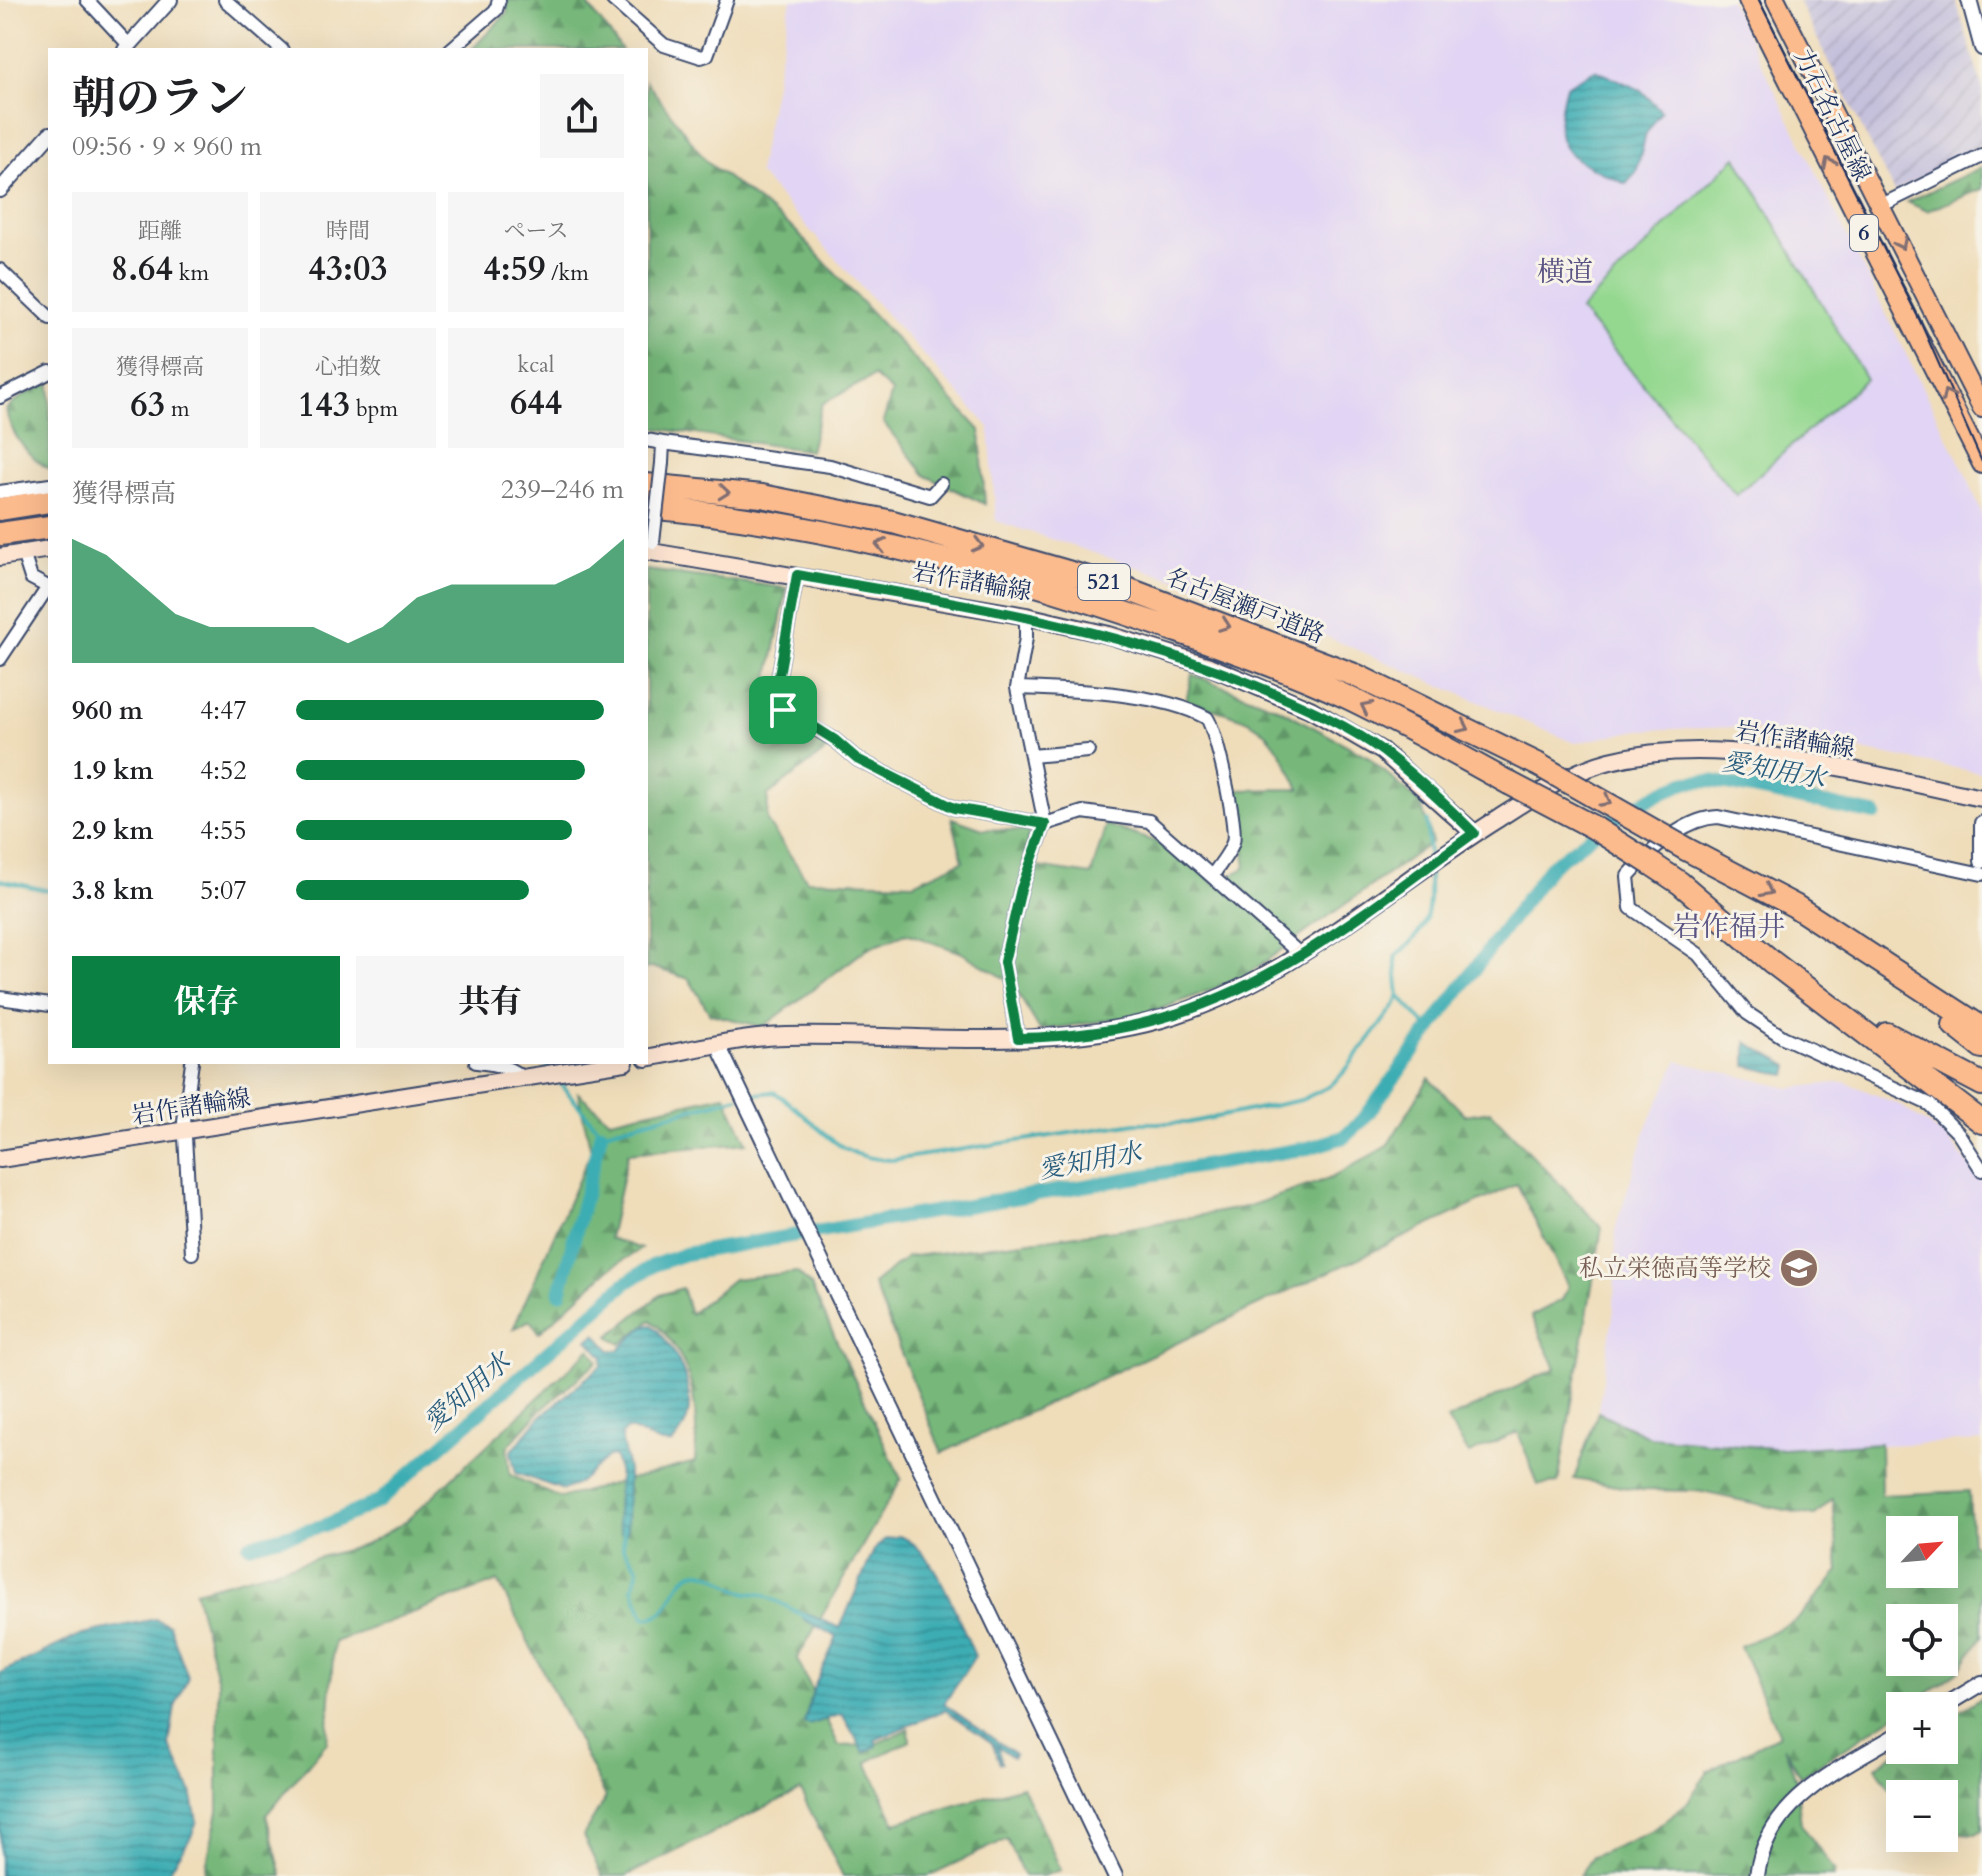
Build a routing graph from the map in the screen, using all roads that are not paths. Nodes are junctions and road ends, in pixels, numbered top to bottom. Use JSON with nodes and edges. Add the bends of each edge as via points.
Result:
{"nodes":[{"id":1,"x":87,"y":0,"type":"edge"},
{"id":2,"x":170,"y":0,"type":"edge"},
{"id":3,"x":225,"y":0,"type":"edge"},
{"id":4,"x":613,"y":0,"type":"edge"},
{"id":5,"x":727,"y":0,"type":"edge"},
{"id":6,"x":1748,"y":0,"type":"edge"},
{"id":7,"x":1776,"y":0,"type":"edge"},
{"id":8,"x":1969,"y":0,"type":"edge"},
{"id":9,"x":497,"y":1,"type":"edge"},
{"id":10,"x":127,"y":48,"type":"edge"},
{"id":11,"x":280,"y":48,"type":"edge"},
{"id":12,"x":452,"y":48,"type":"edge"},
{"id":13,"x":1982,"y":48,"type":"edge"},
{"id":14,"x":48,"y":136,"type":"edge"},
{"id":15,"x":1982,"y":156,"type":"edge"},
{"id":16,"x":0,"y":190,"type":"edge"},
{"id":17,"x":1882,"y":205,"type":"junction"},
{"id":18,"x":0,"y":270,"type":"edge"},
{"id":19,"x":48,"y":316,"type":"edge"},
{"id":20,"x":48,"y":373,"type":"edge"},
{"id":21,"x":0,"y":397,"type":"edge"},
{"id":22,"x":1982,"y":408,"type":"edge"},
{"id":23,"x":648,"y":440,"type":"edge"},
{"id":24,"x":663,"y":443,"type":"junction"},
{"id":25,"x":1982,"y":464,"type":"edge"},
{"id":26,"x":941,"y":484,"type":"dead end"},
{"id":27,"x":48,"y":485,"type":"edge"},
{"id":28,"x":648,"y":485,"type":"edge"},
{"id":29,"x":0,"y":492,"type":"edge"},
{"id":30,"x":48,"y":501,"type":"edge"},
{"id":31,"x":648,"y":507,"type":"edge"},
{"id":32,"x":0,"y":509,"type":"edge"},
{"id":33,"x":48,"y":527,"type":"edge"},
{"id":34,"x":0,"y":534,"type":"edge"},
{"id":35,"x":650,"y":548,"type":"edge"},
{"id":36,"x":48,"y":549,"type":"edge"},
{"id":37,"x":23,"y":553,"type":"junction"},
{"id":38,"x":0,"y":557,"type":"edge"},
{"id":39,"x":797,"y":575,"type":"junction"},
{"id":40,"x":48,"y":587,"type":"edge"},
{"id":41,"x":48,"y":589,"type":"edge"},
{"id":42,"x":1026,"y":616,"type":"junction"},
{"id":43,"x":0,"y":659,"type":"edge"},
{"id":44,"x":1017,"y":688,"type":"junction"},
{"id":45,"x":1088,"y":751,"type":"dead end"},
{"id":46,"x":1031,"y":756,"type":"junction"},
{"id":47,"x":1982,"y":798,"type":"edge"},
{"id":48,"x":1982,"y":823,"type":"edge"},
{"id":49,"x":1045,"y":824,"type":"junction"},
{"id":50,"x":1474,"y":833,"type":"junction"},
{"id":51,"x":1982,"y":861,"type":"edge"},
{"id":52,"x":1982,"y":874,"type":"edge"},
{"id":53,"x":1213,"y":875,"type":"junction"},
{"id":54,"x":1300,"y":954,"type":"junction"},
{"id":55,"x":1865,"y":955,"type":"junction"},
{"id":56,"x":0,"y":998,"type":"edge"},
{"id":57,"x":1832,"y":1004,"type":"junction"},
{"id":58,"x":48,"y":1005,"type":"edge"},
{"id":59,"x":1982,"y":1028,"type":"edge"},
{"id":60,"x":1018,"y":1038,"type":"junction"},
{"id":61,"x":718,"y":1045,"type":"junction"},
{"id":62,"x":1982,"y":1047,"type":"edge"},
{"id":63,"x":648,"y":1058,"type":"edge"},
{"id":64,"x":192,"y":1064,"type":"edge"},
{"id":65,"x":491,"y":1064,"type":"edge"},
{"id":66,"x":614,"y":1064,"type":"edge"},
{"id":67,"x":524,"y":1080,"type":"junction"},
{"id":68,"x":1982,"y":1084,"type":"edge"},
{"id":69,"x":1982,"y":1122,"type":"edge"},
{"id":70,"x":185,"y":1133,"type":"junction"},
{"id":71,"x":0,"y":1159,"type":"edge"},
{"id":72,"x":1982,"y":1170,"type":"edge"},
{"id":73,"x":192,"y":1253,"type":"dead end"},
{"id":74,"x":1982,"y":1683,"type":"edge"},
{"id":75,"x":1958,"y":1698,"type":"edge"},
{"id":76,"x":1886,"y":1742,"type":"edge"},
{"id":77,"x":1115,"y":1876,"type":"edge"},
{"id":78,"x":1757,"y":1876,"type":"edge"}],
"edges":[{"from":1,"to":10,"type":"street"},
{"from":2,"to":10,"type":"street"},
{"from":3,"to":11,"type":"street"},
{"from":4,"to":5,"type":"street","via":[[664,45],[701,57],[707,55]]},
{"from":25,"to":6,"type":"main road","name":"力石名古屋線","number":"6","one_way":true},
{"from":7,"to":17,"type":"main road","name":"力石名古屋線","number":"6"},
{"from":8,"to":13,"type":"street"},
{"from":9,"to":12,"type":"street","via":[[496,10]]},
{"from":14,"to":16,"type":"street"},
{"from":15,"to":17,"type":"street"},
{"from":17,"to":22,"type":"main road","name":"力石名古屋線","number":"6","one_way":true},
{"from":18,"to":19,"type":"street"},
{"from":20,"to":21,"type":"street"},
{"from":23,"to":24,"type":"street"},
{"from":24,"to":26,"type":"street","via":[[830,466],[930,496]]},
{"from":24,"to":35,"type":"street","bridge":true},
{"from":27,"to":29,"type":"street"},
{"from":28,"to":55,"type":"highway","name":"名古屋瀬戸道路","number":"521","one_way":true,"bridge":true,"via":[[762,496],[893,522],[1127,589],[1357,676],[1537,764],[1795,906]]},
{"from":30,"to":32,"type":"highway"},
{"from":57,"to":31,"type":"highway","name":"名古屋瀬戸道路","number":"521","one_way":true,"bridge":true,"via":[[1653,865],[1593,827],[1349,698],[1248,656],[1008,576],[760,521]]},
{"from":33,"to":34,"type":"highway"},
{"from":35,"to":39,"type":"main road","name":"岩作諸輪線"},
{"from":36,"to":37,"type":"main road"},
{"from":37,"to":38,"type":"main road"},
{"from":37,"to":40,"type":"street","via":[[31,578]]},
{"from":39,"to":42,"type":"main road","name":"岩作諸輪線"},
{"from":39,"to":49,"type":"street","via":[[778,704],[857,759],[954,808]]},
{"from":41,"to":43,"type":"street"},
{"from":42,"to":44,"type":"street"},
{"from":42,"to":50,"type":"main road","name":"岩作諸輪線","via":[[1209,666],[1310,709],[1382,751]]},
{"from":44,"to":46,"type":"street"},
{"from":44,"to":53,"type":"street","via":[[1114,695],[1207,718],[1234,835]]},
{"from":45,"to":46,"type":"street"},
{"from":46,"to":49,"type":"street"},
{"from":47,"to":50,"type":"main road","name":"岩作諸輪線","via":[[1812,764],[1729,753],[1660,754],[1609,761],[1559,780]]},
{"from":48,"to":51,"type":"street"},
{"from":49,"to":53,"type":"street","via":[[1083,812],[1149,821]]},
{"from":49,"to":60,"type":"street","via":[[1021,889],[1004,962]]},
{"from":50,"to":54,"type":"main road","name":"岩作諸輪線"},
{"from":52,"to":72,"type":"street","via":[[1718,817],[1700,818],[1628,876],[1631,908],[1698,954],[1747,1013],[1808,1050],[1929,1104],[1958,1133]]},
{"from":53,"to":54,"type":"street"},
{"from":54,"to":60,"type":"main road","name":"岩作諸輪線","via":[[1247,985],[1165,1018],[1069,1037]]},
{"from":55,"to":59,"type":"highway"},
{"from":55,"to":62,"type":"highway"},
{"from":56,"to":58,"type":"street"},
{"from":57,"to":68,"type":"highway"},
{"from":57,"to":69,"type":"highway"},
{"from":60,"to":61,"type":"main road","name":"岩作諸輪線","via":[[781,1036]]},
{"from":61,"to":63,"type":"main road","name":"岩作諸輪線"},
{"from":61,"to":77,"type":"street"},
{"from":64,"to":70,"type":"street"},
{"from":65,"to":67,"type":"street","via":[[518,1072]]},
{"from":66,"to":67,"type":"main road","name":"岩作諸輪線"},
{"from":67,"to":70,"type":"main road","name":"岩作諸輪線"},
{"from":70,"to":71,"type":"main road","name":"岩作諸輪線"},
{"from":70,"to":73,"type":"street"},
{"from":74,"to":75,"type":"street"},
{"from":76,"to":78,"type":"street","via":[[1791,1804],[1767,1834]]}]}
